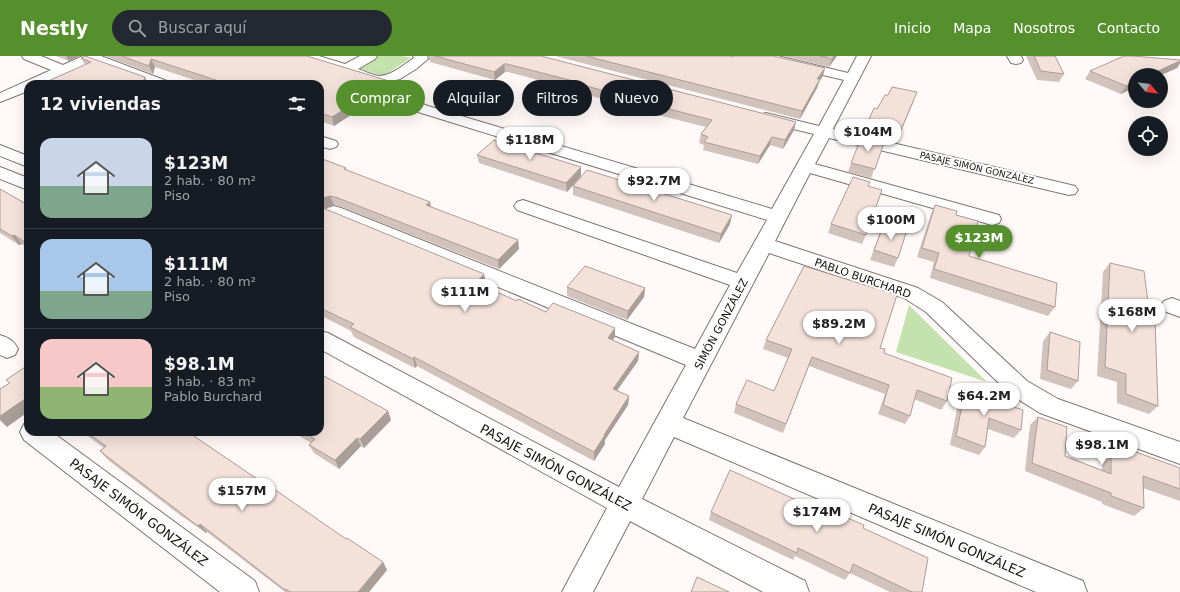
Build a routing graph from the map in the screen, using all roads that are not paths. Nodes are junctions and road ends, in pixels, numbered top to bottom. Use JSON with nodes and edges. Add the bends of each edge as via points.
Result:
{"nodes":[{"id":1,"x":28,"y":56,"type":"edge"},
{"id":2,"x":305,"y":56,"type":"edge"},
{"id":3,"x":370,"y":56,"type":"edge"},
{"id":4,"x":420,"y":56,"type":"edge"},
{"id":5,"x":761,"y":56,"type":"edge"},
{"id":6,"x":864,"y":56,"type":"edge"},
{"id":7,"x":92,"y":57,"type":"edge"},
{"id":8,"x":347,"y":69,"type":"junction"},
{"id":9,"x":63,"y":70,"type":"junction"},
{"id":10,"x":853,"y":78,"type":"junction"},
{"id":11,"x":41,"y":80,"type":"edge"},
{"id":12,"x":152,"y":80,"type":"edge"},
{"id":13,"x":24,"y":88,"type":"edge"},
{"id":14,"x":0,"y":98,"type":"edge"},
{"id":15,"x":425,"y":110,"type":"edge"},
{"id":16,"x":750,"y":114,"type":"edge"},
{"id":17,"x":824,"y":132,"type":"junction"},
{"id":18,"x":0,"y":150,"type":"edge"},
{"id":19,"x":24,"y":160,"type":"edge"},
{"id":20,"x":805,"y":166,"type":"junction"},
{"id":21,"x":0,"y":172,"type":"edge"},
{"id":22,"x":24,"y":183,"type":"edge"},
{"id":23,"x":1069,"y":190,"type":"dead end"},
{"id":24,"x":523,"y":206,"type":"dead end"},
{"id":25,"x":334,"y":212,"type":"edge"},
{"id":26,"x":778,"y":217,"type":"junction"},
{"id":27,"x":992,"y":219,"type":"dead end"},
{"id":28,"x":764,"y":244,"type":"junction"},
{"id":29,"x":743,"y":282,"type":"junction"},
{"id":30,"x":324,"y":341,"type":"edge"},
{"id":31,"x":701,"y":361,"type":"junction"},
{"id":32,"x":668,"y":423,"type":"junction"},
{"id":33,"x":38,"y":436,"type":"edge"},
{"id":34,"x":1180,"y":453,"type":"edge"},
{"id":35,"x":624,"y":504,"type":"junction"},
{"id":36,"x":244,"y":592,"type":"edge"},
{"id":37,"x":577,"y":592,"type":"edge"},
{"id":38,"x":794,"y":592,"type":"edge"},
{"id":39,"x":1072,"y":592,"type":"edge"}],
"edges":[{"from":1,"to":9,"type":"street"},
{"from":2,"to":8,"type":"street"},
{"from":3,"to":8,"type":"street"},
{"from":4,"to":8,"type":"street","via":[[421,60],[385,80]]},
{"from":5,"to":10,"type":"street"},
{"from":6,"to":10,"type":"street","name":"SIMÓN GONZÁLEZ"},
{"from":7,"to":9,"type":"street"},
{"from":7,"to":12,"type":"street"},
{"from":9,"to":11,"type":"street"},
{"from":10,"to":17,"type":"street","name":"SIMÓN GONZÁLEZ"},
{"from":13,"to":14,"type":"street"},
{"from":15,"to":26,"type":"street"},
{"from":16,"to":17,"type":"street","name":"PASAJE SIMÓN GONZÁLEZ"},
{"from":17,"to":20,"type":"street","name":"SIMÓN GONZÁLEZ"},
{"from":17,"to":23,"type":"street","name":"PASAJE SIMÓN GONZÁLEZ"},
{"from":18,"to":19,"type":"street"},
{"from":20,"to":26,"type":"street","name":"SIMÓN GONZÁLEZ"},
{"from":20,"to":27,"type":"street"},
{"from":21,"to":22,"type":"street"},
{"from":24,"to":29,"type":"street"},
{"from":25,"to":31,"type":"street"},
{"from":26,"to":28,"type":"street","name":"SIMÓN GONZÁLEZ"},
{"from":28,"to":29,"type":"street","name":"SIMÓN GONZÁLEZ"},
{"from":28,"to":34,"type":"street","name":"PABLO BURCHARD","via":[[911,293],[934,307],[1019,388],[1049,406]]},
{"from":29,"to":31,"type":"street","name":"SIMÓN GONZÁLEZ"},
{"from":30,"to":35,"type":"street","name":"PASAJE SIMÓN GONZÁLEZ"},
{"from":31,"to":32,"type":"street","name":"SIMÓN GONZÁLEZ"},
{"from":32,"to":35,"type":"street","name":"SIMÓN GONZÁLEZ"},
{"from":32,"to":39,"type":"street","name":"PASAJE SIMÓN GONZÁLEZ"},
{"from":33,"to":36,"type":"street","name":"PASAJE SIMÓN GONZÁLEZ"},
{"from":35,"to":37,"type":"street","name":"SIMÓN GONZÁLEZ"},
{"from":35,"to":38,"type":"street","name":"PASAJE SIMÓN GONZÁLEZ"}]}
